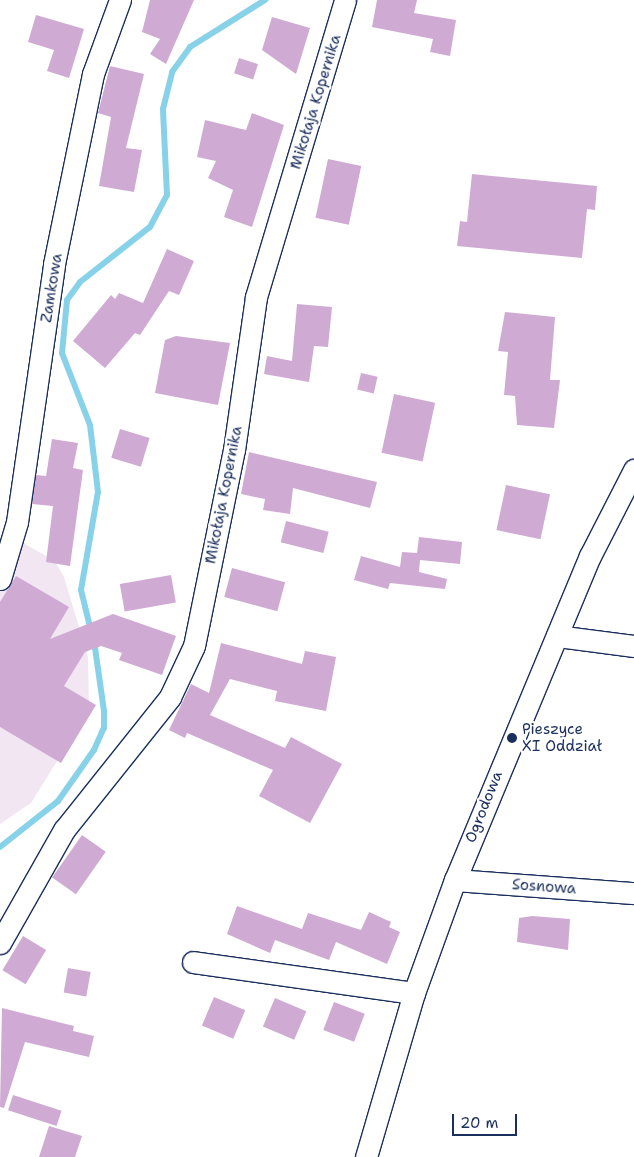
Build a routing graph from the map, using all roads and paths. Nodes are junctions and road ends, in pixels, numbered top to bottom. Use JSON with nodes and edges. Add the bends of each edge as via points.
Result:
{"nodes":[{"id":1,"x":120,"y":0,"type":"edge"},
{"id":2,"x":345,"y":0,"type":"edge"},
{"id":3,"x":633,"y":474,"type":"edge"},
{"id":4,"x":0,"y":579,"type":"edge"},
{"id":5,"x":556,"y":636,"type":"junction"},
{"id":6,"x":634,"y":646,"type":"edge"},
{"id":7,"x":455,"y":880,"type":"junction"},
{"id":8,"x":634,"y":893,"type":"edge"},
{"id":9,"x":0,"y":943,"type":"edge"},
{"id":10,"x":193,"y":962,"type":"dead end"},
{"id":11,"x":414,"y":993,"type":"junction"},
{"id":12,"x":366,"y":1157,"type":"edge"}],
"edges":[{"from":1,"to":4,"type":"street","name":"Zamkowa","via":[[93,74],[54,264],[17,522]]},
{"from":2,"to":9,"type":"street","name":"Mikołaja Kopernika","via":[[256,297],[234,450],[194,646],[170,697],[64,830]]},
{"from":3,"to":5,"type":"street","name":"Ogrodowa"},
{"from":5,"to":6,"type":"street"},
{"from":5,"to":7,"type":"street","name":"Ogrodowa"},
{"from":7,"to":8,"type":"street","name":"Sosnowa"},
{"from":7,"to":11,"type":"street","name":"Ogrodowa"},
{"from":10,"to":11,"type":"street"},
{"from":11,"to":12,"type":"street","name":"Ogrodowa"}]}
